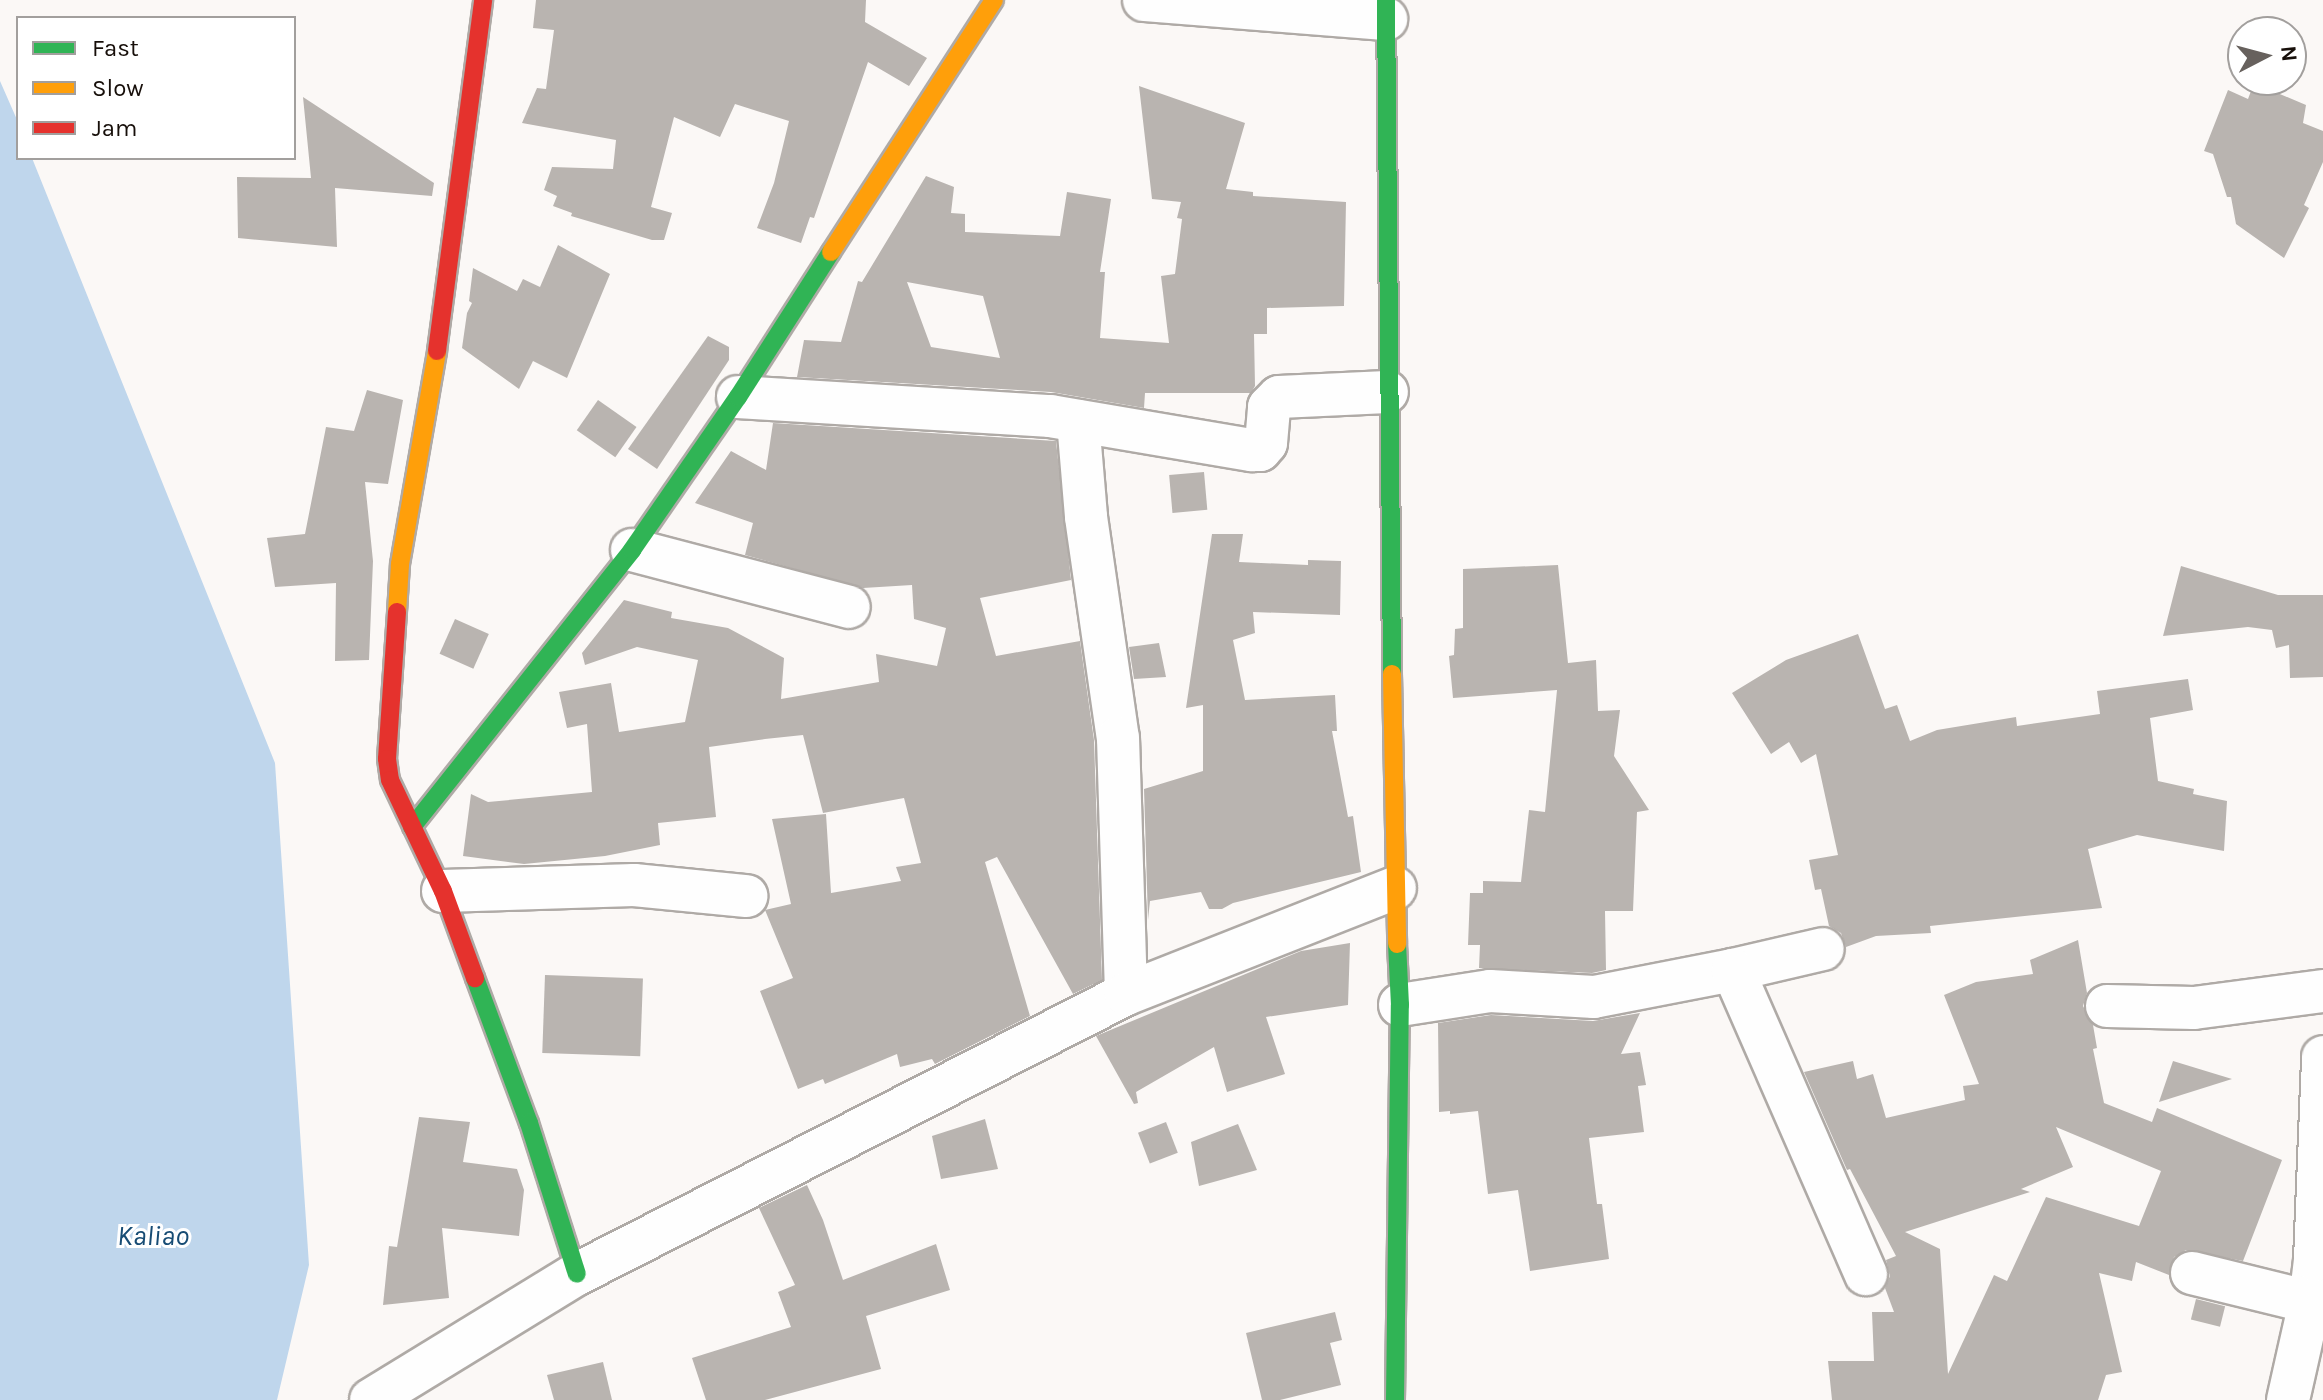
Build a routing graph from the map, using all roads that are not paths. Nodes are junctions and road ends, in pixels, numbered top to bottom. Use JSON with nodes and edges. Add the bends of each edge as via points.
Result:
{"nodes":[{"id":1,"x":483,"y":0,"type":"edge"},
{"id":2,"x":994,"y":0,"type":"edge"},
{"id":3,"x":1144,"y":0,"type":"edge"},
{"id":4,"x":1386,"y":10,"type":"edge"},
{"id":5,"x":1387,"y":392,"type":"junction"},
{"id":6,"x":738,"y":397,"type":"junction"},
{"id":7,"x":1078,"y":421,"type":"junction"},
{"id":8,"x":632,"y":550,"type":"junction"},
{"id":9,"x":849,"y":607,"type":"dead end"},
{"id":10,"x":412,"y":827,"type":"junction"},
{"id":11,"x":1395,"y":888,"type":"junction"},
{"id":12,"x":443,"y":891,"type":"junction"},
{"id":13,"x":746,"y":896,"type":"dead end"},
{"id":14,"x":1823,"y":949,"type":"dead end"},
{"id":15,"x":1733,"y":970,"type":"junction"},
{"id":16,"x":2323,"y":991,"type":"edge"},
{"id":17,"x":1126,"y":994,"type":"junction"},
{"id":18,"x":1400,"y":1005,"type":"junction"},
{"id":19,"x":2107,"y":1006,"type":"dead end"},
{"id":20,"x":2323,"y":1057,"type":"edge"},
{"id":21,"x":2192,"y":1273,"type":"dead end"},
{"id":22,"x":577,"y":1274,"type":"junction"},
{"id":23,"x":1866,"y":1274,"type":"dead end"},
{"id":24,"x":2310,"y":1302,"type":"junction"},
{"id":25,"x":371,"y":1400,"type":"edge"},
{"id":26,"x":1395,"y":1400,"type":"edge"},
{"id":27,"x":2288,"y":1400,"type":"edge"}],
"edges":[{"from":1,"to":10,"type":"street","via":[[439,337],[400,564],[387,759],[390,780]]},
{"from":2,"to":6,"type":"street"},
{"from":3,"to":4,"type":"street"},
{"from":4,"to":5,"type":"street"},
{"from":5,"to":7,"type":"street","via":[[1279,397],[1269,407],[1266,443],[1260,450]]},
{"from":5,"to":11,"type":"street"},
{"from":6,"to":7,"type":"street"},
{"from":6,"to":8,"type":"street"},
{"from":7,"to":17,"type":"street","via":[[1086,517],[1118,738]]},
{"from":8,"to":9,"type":"street"},
{"from":8,"to":10,"type":"street"},
{"from":10,"to":12,"type":"street"},
{"from":11,"to":17,"type":"street"},
{"from":11,"to":18,"type":"street"},
{"from":12,"to":13,"type":"street","via":[[634,885]]},
{"from":12,"to":22,"type":"street","via":[[529,1123]]},
{"from":14,"to":15,"type":"street"},
{"from":15,"to":18,"type":"street","via":[[1594,997],[1490,991]]},
{"from":15,"to":23,"type":"street"},
{"from":16,"to":19,"type":"street","via":[[2194,1008]]},
{"from":17,"to":22,"type":"street"},
{"from":18,"to":26,"type":"street"},
{"from":20,"to":24,"type":"street"},
{"from":21,"to":24,"type":"street"},
{"from":22,"to":25,"type":"street"},
{"from":24,"to":27,"type":"street"}]}
